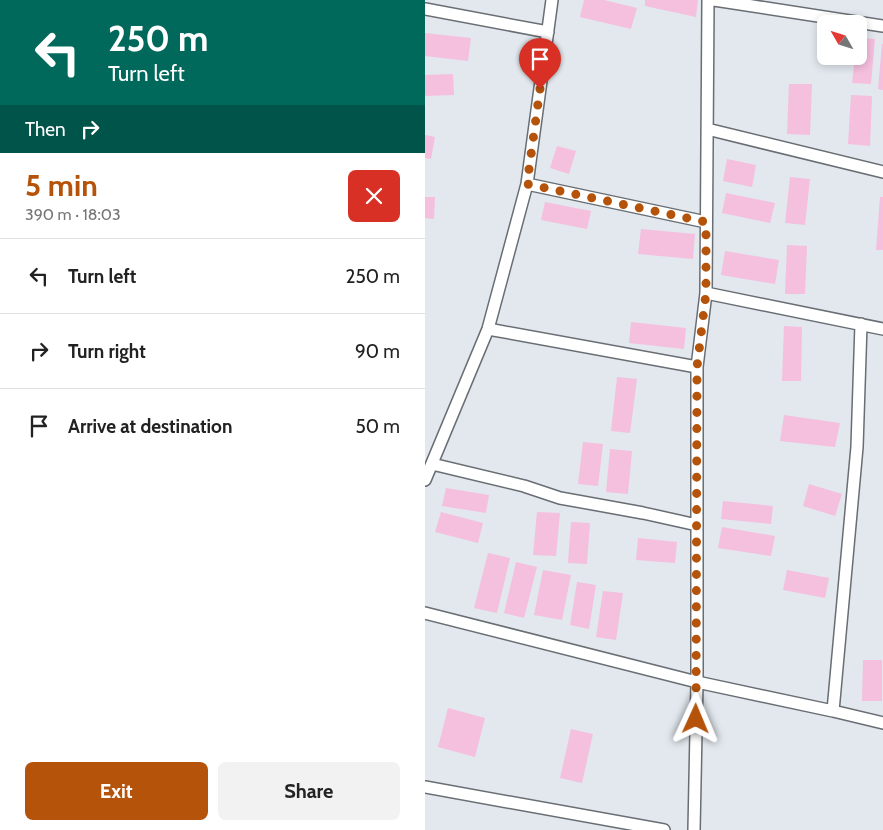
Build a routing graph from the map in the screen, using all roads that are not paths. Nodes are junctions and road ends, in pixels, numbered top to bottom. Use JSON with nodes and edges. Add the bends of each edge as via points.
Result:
{"nodes":[{"id":1,"x":552,"y":0,"type":"edge"},
{"id":2,"x":708,"y":0,"type":"edge"},
{"id":3,"x":715,"y":0,"type":"edge"},
{"id":4,"x":425,"y":9,"type":"edge"},
{"id":5,"x":883,"y":26,"type":"edge"},
{"id":6,"x":548,"y":32,"type":"junction"},
{"id":7,"x":707,"y":129,"type":"junction"},
{"id":8,"x":883,"y":172,"type":"edge"},
{"id":9,"x":527,"y":184,"type":"junction"},
{"id":10,"x":706,"y":222,"type":"junction"},
{"id":11,"x":706,"y":293,"type":"junction"},
{"id":12,"x":861,"y":324,"type":"junction"},
{"id":13,"x":488,"y":329,"type":"junction"},
{"id":14,"x":883,"y":329,"type":"edge"},
{"id":15,"x":697,"y":367,"type":"junction"},
{"id":16,"x":431,"y":464,"type":"junction"},
{"id":17,"x":425,"y":480,"type":"edge"},
{"id":18,"x":697,"y":525,"type":"junction"},
{"id":19,"x":425,"y":613,"type":"edge"},
{"id":20,"x":697,"y":682,"type":"junction"},
{"id":21,"x":833,"y":711,"type":"junction"},
{"id":22,"x":883,"y":723,"type":"edge"},
{"id":23,"x":425,"y":787,"type":"edge"},
{"id":24,"x":664,"y":830,"type":"edge"},
{"id":25,"x":694,"y":830,"type":"edge"}],
"edges":[{"from":1,"to":6,"type":"street"},
{"from":2,"to":7,"type":"street"},
{"from":3,"to":5,"type":"street"},
{"from":4,"to":6,"type":"street"},
{"from":6,"to":9,"type":"street"},
{"from":7,"to":8,"type":"street"},
{"from":7,"to":10,"type":"street"},
{"from":9,"to":10,"type":"street"},
{"from":9,"to":13,"type":"street"},
{"from":10,"to":11,"type":"street"},
{"from":11,"to":12,"type":"street"},
{"from":11,"to":15,"type":"street"},
{"from":12,"to":14,"type":"street"},
{"from":12,"to":21,"type":"street","via":[[857,447]]},
{"from":13,"to":15,"type":"street"},
{"from":13,"to":16,"type":"street"},
{"from":15,"to":18,"type":"street"},
{"from":16,"to":17,"type":"street"},
{"from":16,"to":18,"type":"street","via":[[560,498]]},
{"from":18,"to":20,"type":"street"},
{"from":19,"to":20,"type":"street"},
{"from":20,"to":21,"type":"street"},
{"from":20,"to":25,"type":"street"},
{"from":21,"to":22,"type":"street"},
{"from":23,"to":24,"type":"street"}]}
